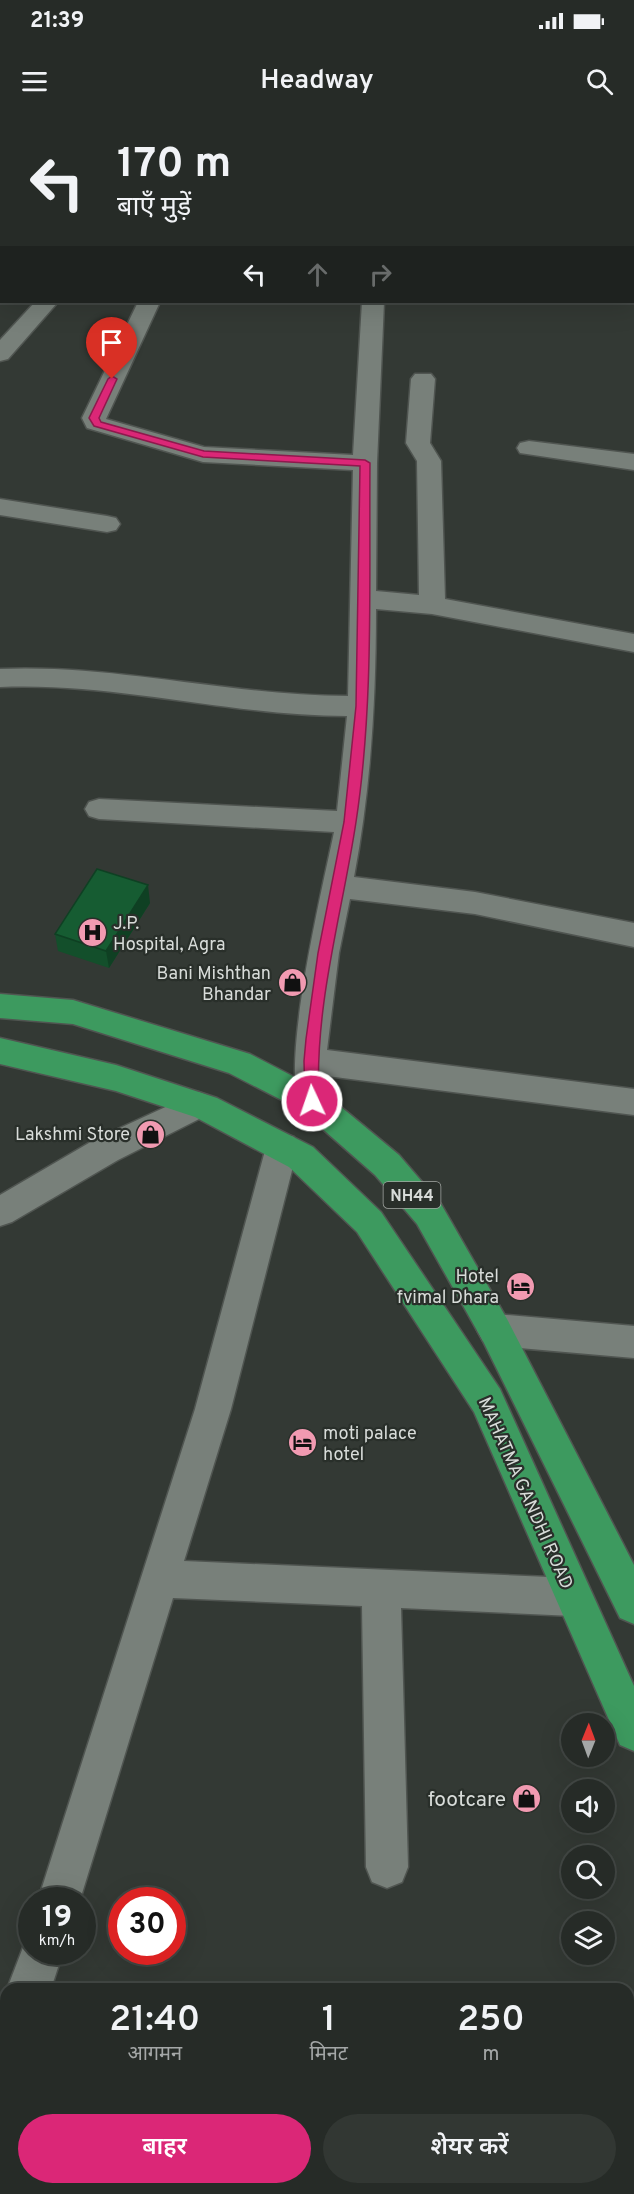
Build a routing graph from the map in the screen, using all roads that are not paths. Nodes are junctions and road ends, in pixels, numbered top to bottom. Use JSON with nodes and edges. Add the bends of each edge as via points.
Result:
{"nodes":[{"id":1,"x":45,"y":303,"type":"edge"},
{"id":2,"x":149,"y":303,"type":"edge"},
{"id":3,"x":373,"y":303,"type":"edge"},
{"id":4,"x":0,"y":354,"type":"edge"},
{"id":5,"x":423,"y":378,"type":"dead end"},
{"id":6,"x":529,"y":448,"type":"dead end"},
{"id":7,"x":634,"y":462,"type":"edge"},
{"id":8,"x":365,"y":463,"type":"junction"},
{"id":9,"x":0,"y":507,"type":"edge"},
{"id":10,"x":107,"y":524,"type":"dead end"},
{"id":11,"x":365,"y":599,"type":"junction"},
{"id":12,"x":432,"y":605,"type":"junction"},
{"id":13,"x":634,"y":643,"type":"edge"},
{"id":14,"x":0,"y":678,"type":"edge"},
{"id":15,"x":362,"y":706,"type":"junction"},
{"id":16,"x":99,"y":809,"type":"dead end"},
{"id":17,"x":350,"y":822,"type":"junction"},
{"id":18,"x":339,"y":886,"type":"junction"},
{"id":19,"x":634,"y":935,"type":"edge"},
{"id":20,"x":0,"y":1006,"type":"edge"},
{"id":21,"x":0,"y":1051,"type":"edge"},
{"id":22,"x":310,"y":1061,"type":"junction"},
{"id":23,"x":312,"y":1101,"type":"junction"},
{"id":24,"x":634,"y":1102,"type":"edge"},
{"id":25,"x":198,"y":1105,"type":"junction"},
{"id":26,"x":282,"y":1147,"type":"junction"},
{"id":27,"x":0,"y":1212,"type":"edge"},
{"id":28,"x":495,"y":1330,"type":"junction"},
{"id":29,"x":634,"y":1342,"type":"edge"},
{"id":30,"x":160,"y":1579,"type":"junction"},
{"id":31,"x":381,"y":1589,"type":"junction"},
{"id":32,"x":573,"y":1597,"type":"junction"},
{"id":33,"x":634,"y":1605,"type":"edge"},
{"id":34,"x":634,"y":1731,"type":"edge"},
{"id":35,"x":387,"y":1867,"type":"dead end"},
{"id":36,"x":63,"y":1887,"type":"edge"},
{"id":37,"x":37,"y":1965,"type":"edge"},
{"id":38,"x":31,"y":1983,"type":"edge"}],
"edges":[{"from":1,"to":4,"type":"street"},
{"from":2,"to":8,"type":"street","via":[[95,423],[203,454]]},
{"from":3,"to":8,"type":"street"},
{"from":5,"to":12,"type":"street","via":[[418,443],[429,461]]},
{"from":6,"to":7,"type":"street"},
{"from":8,"to":11,"type":"street"},
{"from":9,"to":10,"type":"street"},
{"from":11,"to":12,"type":"street"},
{"from":11,"to":15,"type":"street"},
{"from":12,"to":13,"type":"street"},
{"from":14,"to":15,"type":"street","via":[[48,676],[295,706]]},
{"from":15,"to":17,"type":"street"},
{"from":16,"to":17,"type":"street"},
{"from":17,"to":18,"type":"street"},
{"from":18,"to":19,"type":"street","via":[[475,903]]},
{"from":18,"to":22,"type":"street","via":[[324,953]]},
{"from":20,"to":23,"type":"highway","number":"NH44","via":[[73,1012],[239,1063]]},
{"from":21,"to":25,"type":"highway","name":"MAHATMA GANDHI ROAD","number":"NH44","via":[[116,1078]]},
{"from":22,"to":23,"type":"street"},
{"from":22,"to":24,"type":"street"},
{"from":23,"to":28,"type":"highway","number":"NH44","via":[[387,1165],[429,1214]]},
{"from":25,"to":26,"type":"highway","name":"MAHATMA GANDHI ROAD","number":"NH44"},
{"from":25,"to":27,"type":"street","via":[[106,1150]]},
{"from":26,"to":30,"type":"street","via":[[213,1409]]},
{"from":26,"to":32,"type":"highway","name":"MAHATMA GANDHI ROAD","number":"NH44","via":[[300,1157],[369,1222],[487,1401]]},
{"from":28,"to":29,"type":"street"},
{"from":28,"to":33,"type":"highway","number":"NH44"},
{"from":30,"to":31,"type":"street"},
{"from":30,"to":36,"type":"street"},
{"from":31,"to":32,"type":"street"},
{"from":31,"to":35,"type":"street"},
{"from":32,"to":34,"type":"highway","name":"MAHATMA GANDHI ROAD","number":"NH44"},
{"from":37,"to":38,"type":"street"}]}
